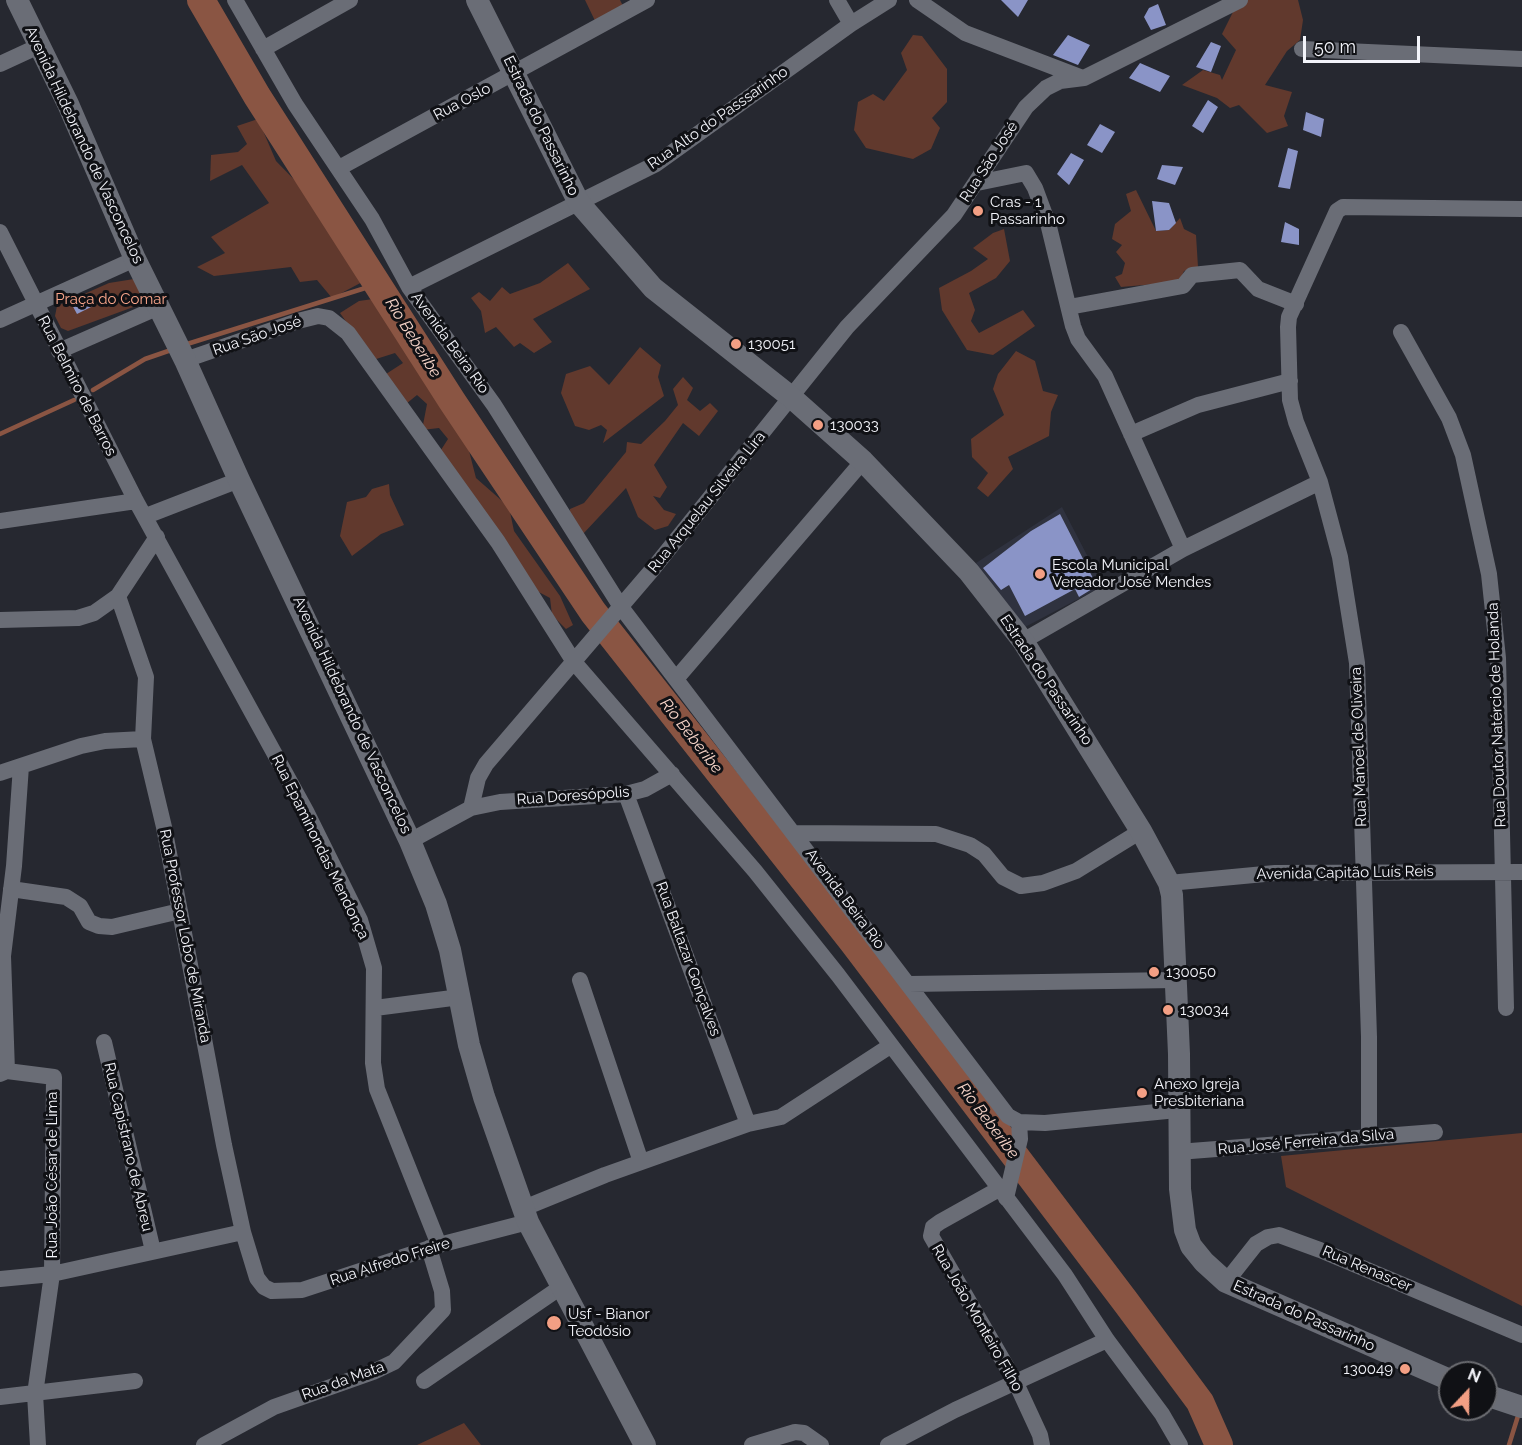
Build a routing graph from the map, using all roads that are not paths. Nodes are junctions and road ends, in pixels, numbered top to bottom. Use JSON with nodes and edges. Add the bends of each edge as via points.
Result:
{"nodes":[{"id":1,"x":17,"y":0,"type":"edge"},
{"id":2,"x":235,"y":0,"type":"edge"},
{"id":3,"x":350,"y":0,"type":"edge"},
{"id":4,"x":477,"y":0,"type":"edge"},
{"id":5,"x":647,"y":0,"type":"edge"},
{"id":6,"x":837,"y":0,"type":"edge"},
{"id":7,"x":889,"y":0,"type":"edge"},
{"id":8,"x":917,"y":0,"type":"edge"},
{"id":9,"x":1240,"y":0,"type":"edge"},
{"id":10,"x":851,"y":24,"type":"junction"},
{"id":11,"x":39,"y":46,"type":"junction"},
{"id":12,"x":263,"y":49,"type":"junction"},
{"id":13,"x":1302,"y":49,"type":"dead end"},
{"id":14,"x":1522,"y":59,"type":"edge"},
{"id":15,"x":0,"y":64,"type":"edge"},
{"id":16,"x":516,"y":73,"type":"junction"},
{"id":17,"x":1084,"y":78,"type":"junction"},
{"id":18,"x":339,"y":168,"type":"junction"},
{"id":19,"x":976,"y":183,"type":"junction"},
{"id":20,"x":579,"y":203,"type":"junction"},
{"id":21,"x":1522,"y":209,"type":"edge"},
{"id":22,"x":0,"y":232,"type":"edge"},
{"id":23,"x":135,"y":259,"type":"junction"},
{"id":24,"x":409,"y":287,"type":"junction"},
{"id":25,"x":34,"y":304,"type":"junction"},
{"id":26,"x":1296,"y":304,"type":"junction"},
{"id":27,"x":159,"y":307,"type":"junction"},
{"id":28,"x":1068,"y":307,"type":"junction"},
{"id":29,"x":0,"y":320,"type":"edge"},
{"id":30,"x":1401,"y":332,"type":"dead end"},
{"id":31,"x":58,"y":351,"type":"junction"},
{"id":32,"x":181,"y":352,"type":"junction"},
{"id":33,"x":1290,"y":381,"type":"junction"},
{"id":34,"x":791,"y":397,"type":"junction"},
{"id":35,"x":1131,"y":434,"type":"junction"},
{"id":36,"x":863,"y":461,"type":"junction"},
{"id":37,"x":239,"y":480,"type":"junction"},
{"id":38,"x":1320,"y":482,"type":"junction"},
{"id":39,"x":136,"y":501,"type":"junction"},
{"id":40,"x":146,"y":516,"type":"junction"},
{"id":41,"x":0,"y":520,"type":"edge"},
{"id":42,"x":157,"y":537,"type":"junction"},
{"id":43,"x":1183,"y":549,"type":"junction"},
{"id":44,"x":118,"y":596,"type":"junction"},
{"id":45,"x":617,"y":611,"type":"junction"},
{"id":46,"x":0,"y":620,"type":"edge"},
{"id":47,"x":1023,"y":641,"type":"junction"},
{"id":48,"x":578,"y":656,"type":"junction"},
{"id":49,"x":676,"y":679,"type":"junction"},
{"id":50,"x":143,"y":739,"type":"junction"},
{"id":51,"x":21,"y":766,"type":"junction"},
{"id":52,"x":0,"y":773,"type":"edge"},
{"id":53,"x":672,"y":774,"type":"junction"},
{"id":54,"x":626,"y":794,"type":"junction"},
{"id":55,"x":471,"y":808,"type":"junction"},
{"id":56,"x":1142,"y":831,"type":"junction"},
{"id":57,"x":795,"y":833,"type":"junction"},
{"id":58,"x":411,"y":841,"type":"junction"},
{"id":59,"x":1363,"y":871,"type":"junction"},
{"id":60,"x":1502,"y":872,"type":"junction"},
{"id":61,"x":1522,"y":872,"type":"edge"},
{"id":62,"x":1169,"y":883,"type":"junction"},
{"id":63,"x":11,"y":889,"type":"junction"},
{"id":64,"x":180,"y":911,"type":"junction"},
{"id":65,"x":580,"y":980,"type":"dead end"},
{"id":66,"x":1176,"y":980,"type":"junction"},
{"id":67,"x":909,"y":984,"type":"junction"},
{"id":68,"x":460,"y":997,"type":"junction"},
{"id":69,"x":375,"y":1008,"type":"junction"},
{"id":70,"x":1506,"y":1008,"type":"dead end"},
{"id":71,"x":104,"y":1042,"type":"dead end"},
{"id":72,"x":890,"y":1046,"type":"junction"},
{"id":73,"x":4,"y":1073,"type":"edge"},
{"id":74,"x":1177,"y":1110,"type":"junction"},
{"id":75,"x":748,"y":1124,"type":"junction"},
{"id":76,"x":1018,"y":1127,"type":"junction"},
{"id":77,"x":1435,"y":1132,"type":"dead end"},
{"id":78,"x":1368,"y":1137,"type":"junction"},
{"id":79,"x":1178,"y":1152,"type":"junction"},
{"id":80,"x":641,"y":1162,"type":"junction"},
{"id":81,"x":1005,"y":1190,"type":"junction"},
{"id":82,"x":526,"y":1215,"type":"junction"},
{"id":83,"x":243,"y":1232,"type":"junction"},
{"id":84,"x":434,"y":1247,"type":"junction"},
{"id":85,"x":153,"y":1251,"type":"junction"},
{"id":86,"x":52,"y":1274,"type":"junction"},
{"id":87,"x":257,"y":1278,"type":"joint"},
{"id":88,"x":0,"y":1279,"type":"edge"},
{"id":89,"x":1226,"y":1282,"type":"junction"},
{"id":90,"x":561,"y":1287,"type":"junction"},
{"id":91,"x":1522,"y":1335,"type":"edge"},
{"id":92,"x":1107,"y":1341,"type":"junction"},
{"id":93,"x":1438,"y":1375,"type":"edge"},
{"id":94,"x":135,"y":1381,"type":"dead end"},
{"id":95,"x":424,"y":1381,"type":"dead end"},
{"id":96,"x":1016,"y":1383,"type":"junction"},
{"id":97,"x":35,"y":1394,"type":"junction"},
{"id":98,"x":0,"y":1397,"type":"edge"},
{"id":99,"x":1498,"y":1399,"type":"edge"},
{"id":100,"x":1522,"y":1407,"type":"edge"},
{"id":101,"x":38,"y":1445,"type":"edge"},
{"id":102,"x":204,"y":1445,"type":"edge"},
{"id":103,"x":645,"y":1445,"type":"edge"},
{"id":104,"x":752,"y":1445,"type":"edge"},
{"id":105,"x":820,"y":1445,"type":"edge"},
{"id":106,"x":888,"y":1445,"type":"edge"},
{"id":107,"x":1042,"y":1445,"type":"edge"},
{"id":108,"x":1180,"y":1445,"type":"edge"}],
"edges":[{"from":1,"to":11,"type":"street","name":"Avenida Hildebrando de Vasconcelos"},
{"from":2,"to":12,"type":"street","name":"Avenida Beira Rio"},
{"from":3,"to":12,"type":"street"},
{"from":4,"to":16,"type":"street","name":"Estrada do Passarinho"},
{"from":5,"to":16,"type":"street","name":"Rua Oslo"},
{"from":6,"to":10,"type":"street"},
{"from":7,"to":10,"type":"street","name":"Rua Alto do Passsarinho"},
{"from":8,"to":17,"type":"street","via":[[951,25],[991,45]]},
{"from":9,"to":17,"type":"street","name":"Rua São José"},
{"from":10,"to":20,"type":"street","name":"Rua Alto do Passsarinho","via":[[676,151]]},
{"from":11,"to":15,"type":"street"},
{"from":11,"to":23,"type":"street","name":"Avenida Hildebrando de Vasconcelos"},
{"from":12,"to":18,"type":"street","name":"Avenida Beira Rio","via":[[306,122]]},
{"from":13,"to":14,"type":"street"},
{"from":16,"to":18,"type":"street","name":"Rua Oslo"},
{"from":16,"to":20,"type":"street","name":"Estrada do Passarinho"},
{"from":17,"to":19,"type":"street","name":"Rua São José","via":[[1060,81],[1046,88],[1026,107]]},
{"from":18,"to":24,"type":"street","name":"Avenida Beira Rio"},
{"from":19,"to":28,"type":"street","via":[[1026,173],[1048,223]]},
{"from":19,"to":34,"type":"street","name":"Rua São José","via":[[950,219],[847,327]]},
{"from":20,"to":24,"type":"street","name":"Rua Alto do Passsarinho"},
{"from":20,"to":34,"type":"street","name":"Estrada do Passarinho","via":[[653,288]]},
{"from":21,"to":26,"type":"street","name":"Rua Manoel de Oliveira","via":[[1350,205],[1337,212]]},
{"from":22,"to":25,"type":"street","name":"Rua Belmiro de Barros"},
{"from":23,"to":25,"type":"street"},
{"from":23,"to":27,"type":"street","name":"Avenida Hildebrando de Vasconcelos"},
{"from":24,"to":45,"type":"street","name":"Avenida Beira Rio","via":[[494,405]]},
{"from":25,"to":29,"type":"street"},
{"from":25,"to":31,"type":"street","name":"Rua Belmiro de Barros"},
{"from":26,"to":28,"type":"street","via":[[1258,290],[1240,270],[1192,275],[1183,286]]},
{"from":26,"to":33,"type":"street","name":"Rua Manoel de Oliveira","via":[[1288,327]]},
{"from":27,"to":31,"type":"street"},
{"from":27,"to":32,"type":"street","name":"Avenida Hildebrando de Vasconcelos"},
{"from":28,"to":35,"type":"street","via":[[1078,339],[1105,376]]},
{"from":30,"to":60,"type":"street","name":"Rua Doutor Natércio de Holanda","via":[[1449,418],[1480,523],[1497,648]]},
{"from":31,"to":39,"type":"street","name":"Rua Belmiro de Barros"},
{"from":32,"to":37,"type":"street","name":"Avenida Hildebrando de Vasconcelos"},
{"from":32,"to":48,"type":"street","name":"Rua São José","via":[[318,316],[329,318],[348,333]]},
{"from":33,"to":35,"type":"street","via":[[1198,405]]},
{"from":33,"to":38,"type":"street","name":"Rua Manoel de Oliveira","via":[[1296,422]]},
{"from":34,"to":36,"type":"street","name":"Estrada do Passarinho"},
{"from":34,"to":45,"type":"street","name":"Rua Arquelau Silveira Lira"},
{"from":35,"to":43,"type":"street"},
{"from":36,"to":47,"type":"street","name":"Estrada do Passarinho","via":[[962,565]]},
{"from":36,"to":49,"type":"street"},
{"from":37,"to":40,"type":"street"},
{"from":37,"to":58,"type":"street","name":"Avenida Hildebrando de Vasconcelos"},
{"from":38,"to":43,"type":"street"},
{"from":38,"to":59,"type":"street","name":"Rua Manoel de Oliveira","via":[[1340,557],[1357,663]]},
{"from":39,"to":40,"type":"street","name":"Rua Belmiro de Barros"},
{"from":39,"to":41,"type":"street"},
{"from":40,"to":42,"type":"street","name":"Rua Belmiro de Barros"},
{"from":42,"to":44,"type":"street"},
{"from":42,"to":69,"type":"street","name":"Rua Epaminondas Mendonça","via":[[306,811],[360,920],[374,968]]},
{"from":43,"to":47,"type":"street"},
{"from":44,"to":46,"type":"street","via":[[94,613],[78,618]]},
{"from":44,"to":50,"type":"street","name":"Rua Professor Lobo de Miranda","via":[[146,677]]},
{"from":45,"to":48,"type":"street","name":"Rua Arquelau Silveira Lira"},
{"from":45,"to":49,"type":"street","name":"Avenida Beira Rio"},
{"from":47,"to":56,"type":"street","name":"Estrada do Passarinho"},
{"from":48,"to":53,"type":"street"},
{"from":48,"to":55,"type":"street","name":"Rua Arquelau Silveira Lira","via":[[486,764],[478,778]]},
{"from":49,"to":57,"type":"street","name":"Avenida Beira Rio"},
{"from":50,"to":51,"type":"street","via":[[81,746]]},
{"from":50,"to":64,"type":"street","name":"Rua Professor Lobo de Miranda"},
{"from":51,"to":52,"type":"street"},
{"from":51,"to":63,"type":"street"},
{"from":53,"to":54,"type":"street","name":"Rua Doresópolis"},
{"from":53,"to":72,"type":"street","via":[[755,871]]},
{"from":54,"to":55,"type":"street","name":"Rua Doresópolis","via":[[500,802]]},
{"from":54,"to":75,"type":"street","name":"Rua Baltazar Gonçalves"},
{"from":55,"to":58,"type":"street"},
{"from":56,"to":57,"type":"street","via":[[1076,871],[1021,886],[1003,876],[984,854],[970,845],[936,834]]},
{"from":56,"to":62,"type":"street","name":"Estrada do Passarinho"},
{"from":57,"to":67,"type":"street","name":"Avenida Beira Rio"},
{"from":58,"to":68,"type":"street","name":"Avenida Hildebrando de Vasconcelos","via":[[436,904]]},
{"from":59,"to":60,"type":"street","name":"Avenida Capitão Luís Reis"},
{"from":59,"to":62,"type":"street","name":"Avenida Capitão Luís Reis","via":[[1275,873]]},
{"from":59,"to":78,"type":"street","name":"Rua Manoel de Oliveira"},
{"from":60,"to":61,"type":"street","name":"Avenida Capitão Luís Reis"},
{"from":60,"to":70,"type":"street","name":"Rua Doutor Natércio de Holanda"},
{"from":62,"to":66,"type":"street","name":"Estrada do Passarinho"},
{"from":63,"to":64,"type":"street","via":[[66,897],[80,906],[89,922],[99,926],[112,927]]},
{"from":63,"to":73,"type":"street","via":[[3,956]]},
{"from":64,"to":83,"type":"street","name":"Rua Professor Lobo de Miranda"},
{"from":65,"to":80,"type":"street"},
{"from":66,"to":67,"type":"street"},
{"from":66,"to":74,"type":"street","name":"Estrada do Passarinho"},
{"from":67,"to":76,"type":"street","name":"Avenida Beira Rio"},
{"from":68,"to":69,"type":"street"},
{"from":68,"to":82,"type":"street","name":"Avenida Hildebrando de Vasconcelos","via":[[483,1097]]},
{"from":69,"to":84,"type":"street","name":"Rua Epaminondas Mendonça","via":[[373,1063],[377,1089]]},
{"from":71,"to":85,"type":"street","name":"Rua Capistrano de Abreu"},
{"from":72,"to":75,"type":"street","name":"Rua Alfredo Freire","via":[[781,1117]]},
{"from":72,"to":81,"type":"street"},
{"from":73,"to":86,"type":"street","name":"Rua João César de Lima","via":[[54,1077]]},
{"from":74,"to":76,"type":"street"},
{"from":74,"to":79,"type":"street","name":"Estrada do Passarinho"},
{"from":75,"to":80,"type":"street","name":"Rua Alfredo Freire"},
{"from":76,"to":81,"type":"street"},
{"from":77,"to":78,"type":"street","name":"Rua José Ferreira da Silva"},
{"from":78,"to":79,"type":"street","name":"Rua José Ferreira da Silva"},
{"from":79,"to":89,"type":"street","name":"Estrada do Passarinho","via":[[1185,1230],[1191,1246]]},
{"from":80,"to":82,"type":"street","name":"Rua Alfredo Freire"},
{"from":81,"to":92,"type":"street"},
{"from":81,"to":96,"type":"street","name":"Rua João Monteiro Filho","via":[[940,1222],[933,1227],[931,1236]]},
{"from":82,"to":84,"type":"street","name":"Rua Alfredo Freire"},
{"from":82,"to":90,"type":"street","name":"Avenida Hildebrando de Vasconcelos"},
{"from":83,"to":85,"type":"street"},
{"from":83,"to":87,"type":"street","name":"Rua Professor Lobo de Miranda"},
{"from":84,"to":87,"type":"street","name":"Rua Alfredo Freire","via":[[302,1290],[272,1292]]},
{"from":84,"to":102,"type":"street","name":"Rua da Mata","via":[[443,1310],[394,1362],[274,1407]]},
{"from":85,"to":86,"type":"street"},
{"from":86,"to":88,"type":"street"},
{"from":86,"to":97,"type":"street","name":"Rua João César de Lima"},
{"from":89,"to":91,"type":"street","name":"Rua Renascer","via":[[1256,1244],[1279,1235]]},
{"from":89,"to":93,"type":"street","name":"Estrada do Passarinho"},
{"from":90,"to":95,"type":"street"},
{"from":90,"to":103,"type":"street","name":"Avenida Hildebrando de Vasconcelos"},
{"from":92,"to":96,"type":"street"},
{"from":92,"to":108,"type":"street","via":[[1162,1414]]},
{"from":94,"to":97,"type":"street"},
{"from":96,"to":106,"type":"street"},
{"from":96,"to":107,"type":"street","name":"Rua João Monteiro Filho"},
{"from":97,"to":98,"type":"street"},
{"from":97,"to":101,"type":"street","name":"Rua João César de Lima"},
{"from":99,"to":100,"type":"street"},
{"from":104,"to":105,"type":"street","via":[[786,1433],[804,1433]]}]}
